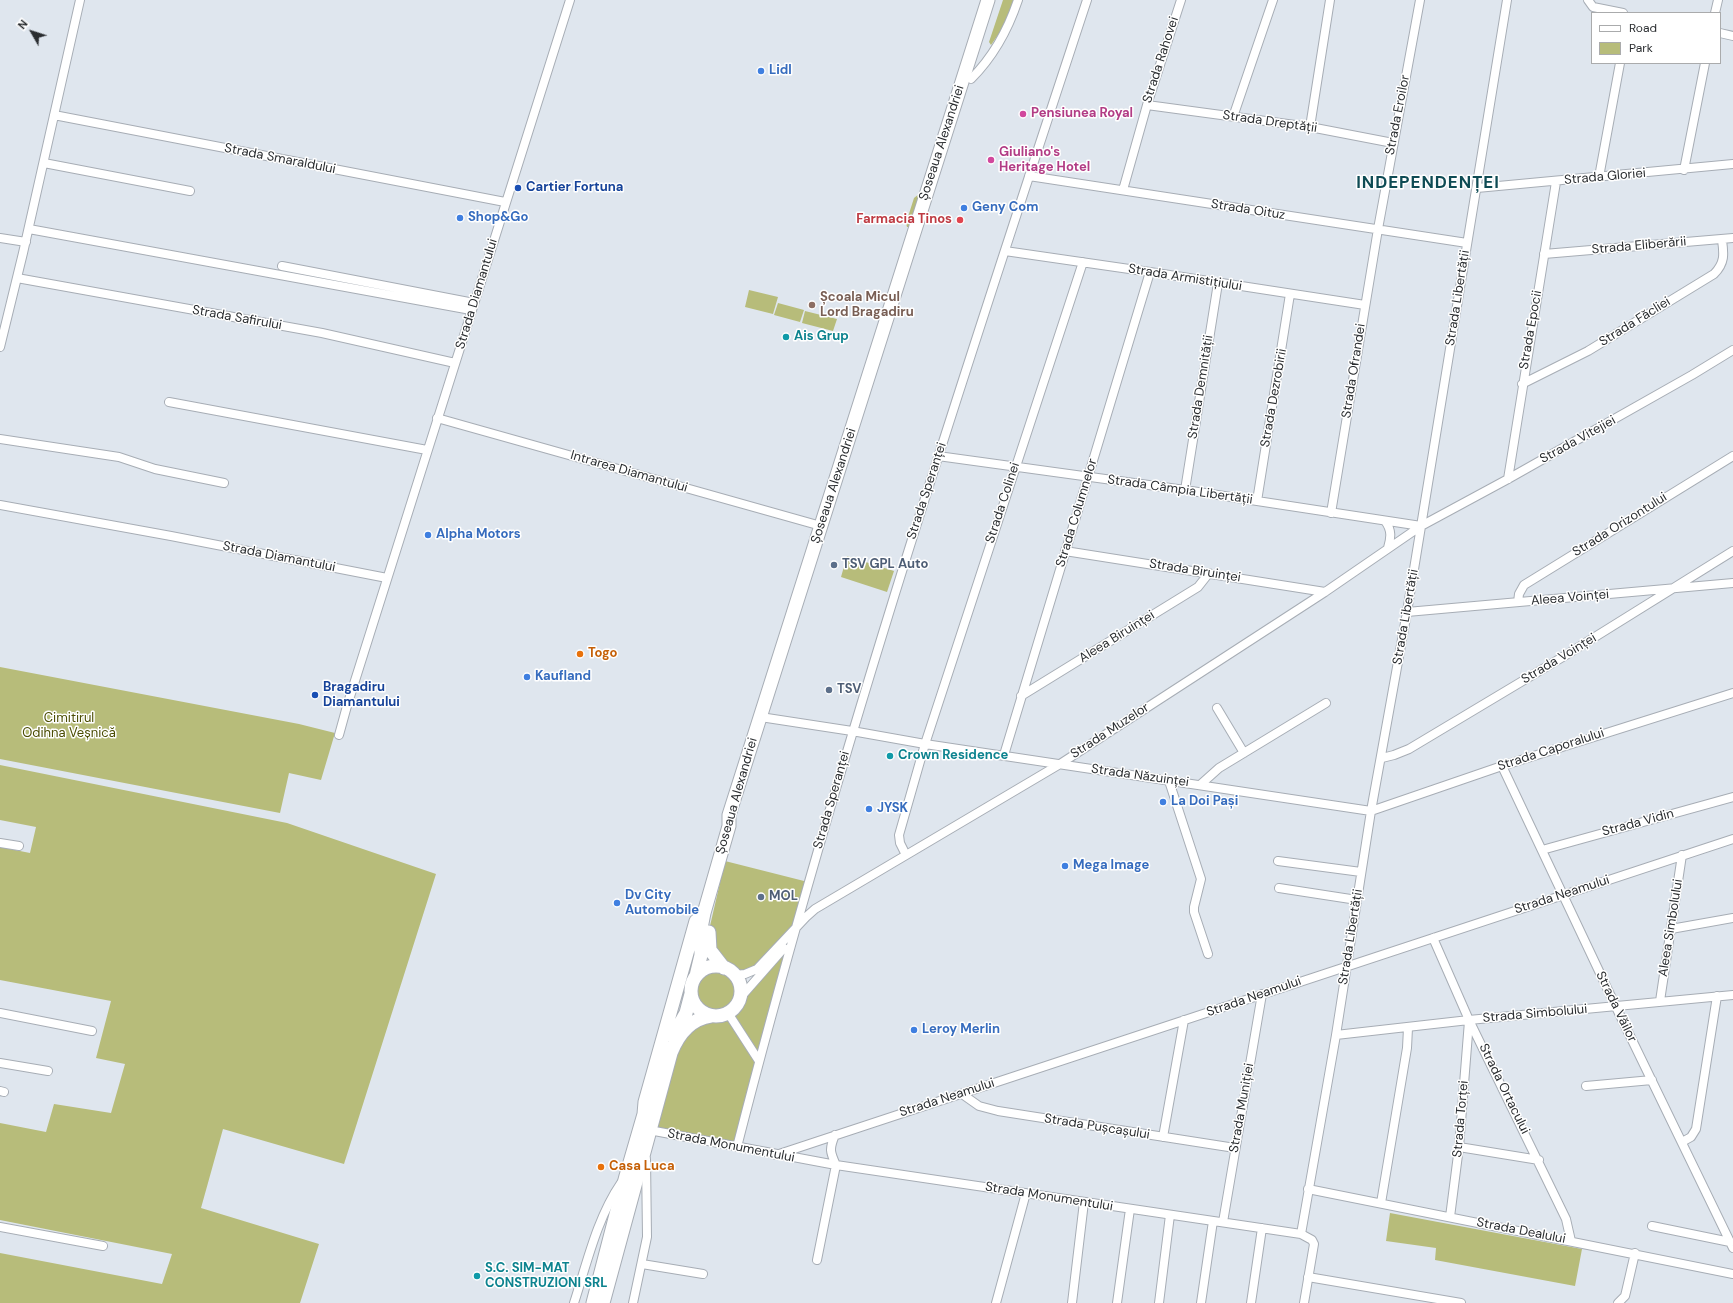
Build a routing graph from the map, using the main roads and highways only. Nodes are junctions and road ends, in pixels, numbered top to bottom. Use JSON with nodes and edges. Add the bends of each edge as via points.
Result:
{"nodes":[{"id":1,"x":988,"y":0,"type":"edge"},
{"id":2,"x":997,"y":0,"type":"edge"},
{"id":3,"x":730,"y":815,"type":"junction"},
{"id":4,"x":729,"y":972,"type":"junction"},
{"id":5,"x":696,"y":976,"type":"junction"},
{"id":6,"x":691,"y":994,"type":"junction"},
{"id":7,"x":710,"y":1016,"type":"junction"},
{"id":8,"x":644,"y":1114,"type":"junction"},
{"id":9,"x":593,"y":1303,"type":"edge"},
{"id":10,"x":604,"y":1303,"type":"edge"}],
"edges":[{"from":1,"to":3,"type":"main road","name":"Șoseaua Alexandriei"},
{"from":2,"to":4,"type":"main road","name":"Șoseaua Alexandriei","via":[[737,818],[711,917],[708,942],[710,950]]},
{"from":3,"to":5,"type":"main road","name":"Șoseaua Alexandriei","via":[[704,913],[701,955]]},
{"from":3,"to":8,"type":"main road","via":[[724,825],[645,1102]]},
{"from":4,"to":5,"type":"main road","via":[[709,968]]},
{"from":4,"to":7,"type":"main road","via":[[739,982],[740,998],[728,1013]]},
{"from":5,"to":6,"type":"main road"},
{"from":6,"to":7,"type":"main road","via":[[697,1008]]},
{"from":6,"to":8,"type":"main road","via":[[686,1013],[669,1045]]},
{"from":7,"to":10,"type":"main road","via":[[700,1018],[689,1025],[674,1046]]},
{"from":8,"to":9,"type":"main road"}]}
